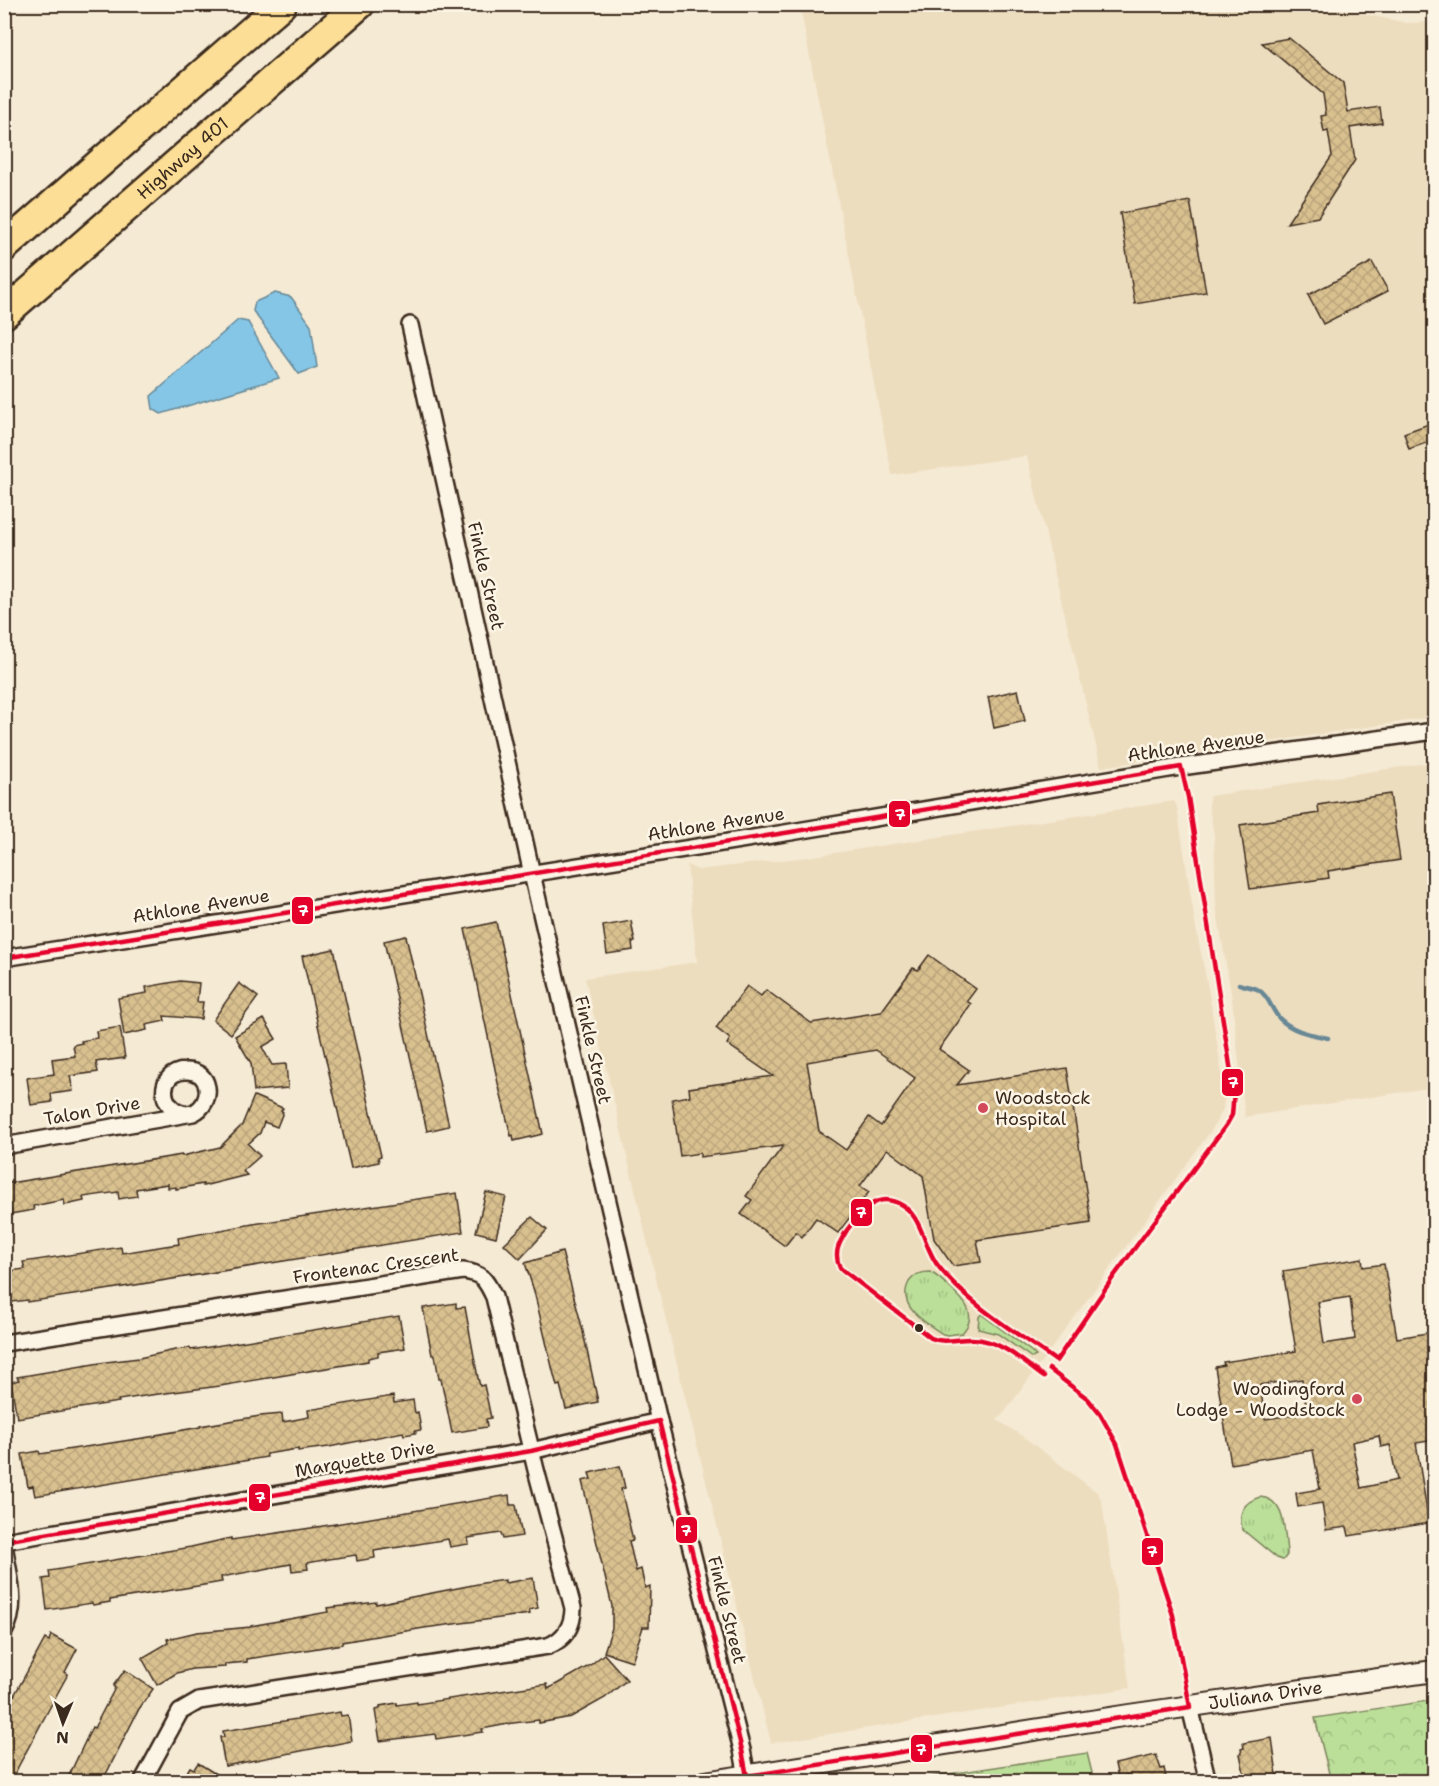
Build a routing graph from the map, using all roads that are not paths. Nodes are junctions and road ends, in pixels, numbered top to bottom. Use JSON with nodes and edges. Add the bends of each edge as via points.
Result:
{"nodes":[{"id":1,"x":282,"y":4,"type":"edge"},
{"id":2,"x":360,"y":4,"type":"edge"},
{"id":3,"x":4,"y":247,"type":"edge"},
{"id":4,"x":4,"y":314,"type":"edge"},
{"id":5,"x":410,"y":325,"type":"dead end"},
{"id":6,"x":1434,"y":731,"type":"edge"},
{"id":7,"x":532,"y":874,"type":"junction"},
{"id":8,"x":4,"y":958,"type":"edge"},
{"id":9,"x":186,"y":1114,"type":"dead end"},
{"id":10,"x":4,"y":1146,"type":"edge"},
{"id":11,"x":4,"y":1343,"type":"edge"},
{"id":12,"x":659,"y":1421,"type":"junction"},
{"id":13,"x":531,"y":1451,"type":"junction"},
{"id":14,"x":4,"y":1543,"type":"edge"},
{"id":15,"x":4,"y":1632,"type":"edge"},
{"id":16,"x":1434,"y":1671,"type":"edge"},
{"id":17,"x":1190,"y":1707,"type":"junction"},
{"id":18,"x":747,"y":1778,"type":"edge"},
{"id":19,"x":142,"y":1782,"type":"edge"},
{"id":20,"x":705,"y":1782,"type":"edge"},
{"id":21,"x":1208,"y":1782,"type":"edge"}],
"edges":[{"from":1,"to":3,"type":"highway"},
{"from":2,"to":4,"type":"highway","name":"Highway 401"},
{"from":5,"to":7,"type":"street","name":"Finkle Street"},
{"from":6,"to":7,"type":"street","name":"Athlone Avenue","via":[[1181,767]]},
{"from":7,"to":8,"type":"street","name":"Athlone Avenue"},
{"from":7,"to":12,"type":"street","name":"Finkle Street"},
{"from":9,"to":10,"type":"street","name":"Talon Drive"},
{"from":11,"to":13,"type":"street","name":"Frontenac Crescent","via":[[471,1272],[486,1279],[494,1297]]},
{"from":12,"to":13,"type":"street","name":"Marquette Drive"},
{"from":12,"to":18,"type":"street","name":"Finkle Street"},
{"from":13,"to":14,"type":"street","name":"Marquette Drive"},
{"from":13,"to":19,"type":"street","name":"Frontenac Crescent","via":[[573,1608],[571,1626],[556,1642],[199,1701],[180,1712]]},
{"from":14,"to":15,"type":"street","via":[[13,1605]]},
{"from":16,"to":17,"type":"street","name":"Juliana Drive"},
{"from":17,"to":18,"type":"street","name":"Juliana Drive"},
{"from":17,"to":21,"type":"street"},
{"from":18,"to":20,"type":"street","name":"Juliana Drive"}]}
